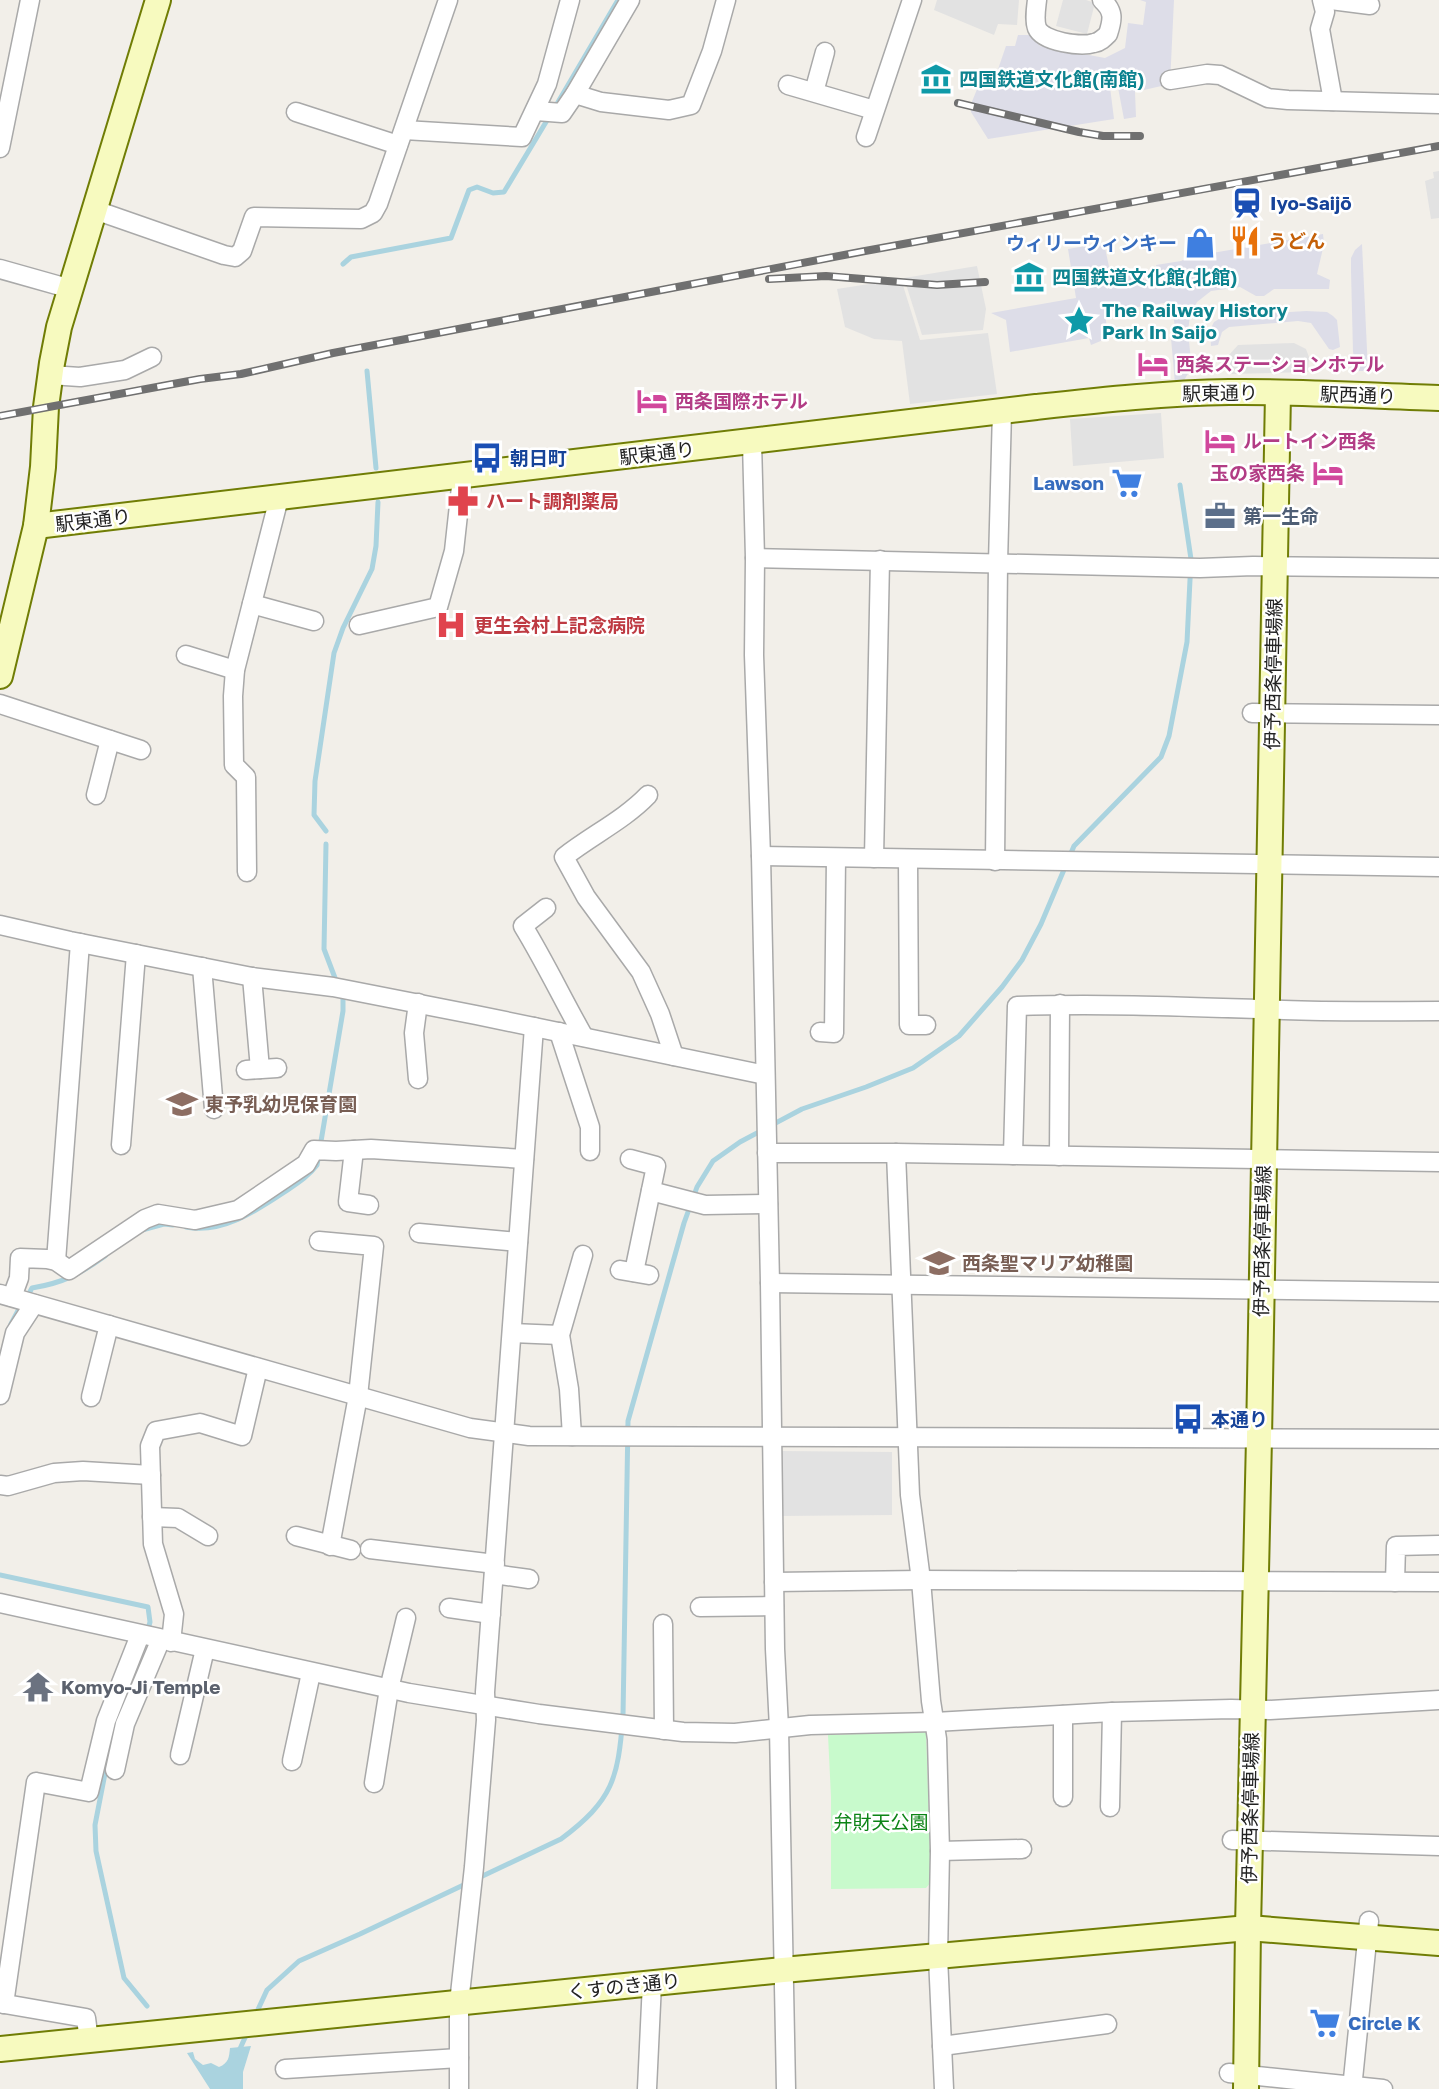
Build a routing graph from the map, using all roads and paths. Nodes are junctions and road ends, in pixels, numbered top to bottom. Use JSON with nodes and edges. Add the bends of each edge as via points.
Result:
{"nodes":[{"id":1,"x":30,"y":0,"type":"edge"},
{"id":2,"x":158,"y":0,"type":"edge"},
{"id":3,"x":448,"y":0,"type":"edge"},
{"id":4,"x":570,"y":0,"type":"edge"},
{"id":5,"x":630,"y":0,"type":"edge"},
{"id":6,"x":726,"y":0,"type":"edge"},
{"id":7,"x":912,"y":0,"type":"edge"},
{"id":8,"x":1102,"y":0,"type":"edge"},
{"id":9,"x":1322,"y":0,"type":"edge"},
{"id":10,"x":1331,"y":0,"type":"edge"},
{"id":11,"x":1039,"y":5,"type":"edge"},
{"id":12,"x":1370,"y":5,"type":"dead end"},
{"id":13,"x":825,"y":52,"type":"dead end"},
{"id":14,"x":1170,"y":80,"type":"dead end"},
{"id":15,"x":788,"y":85,"type":"dead end"},
{"id":16,"x":814,"y":92,"type":"junction"},
{"id":17,"x":575,"y":94,"type":"junction"},
{"id":18,"x":1334,"y":101,"type":"junction"},
{"id":19,"x":1439,"y":104,"type":"edge"},
{"id":20,"x":874,"y":110,"type":"junction"},
{"id":21,"x":537,"y":111,"type":"junction"},
{"id":22,"x":296,"y":113,"type":"dead end"},
{"id":23,"x":866,"y":137,"type":"dead end"},
{"id":24,"x":401,"y":138,"type":"junction"},
{"id":25,"x":0,"y":148,"type":"edge"},
{"id":26,"x":95,"y":210,"type":"junction"},
{"id":27,"x":0,"y":269,"type":"edge"},
{"id":28,"x":71,"y":289,"type":"junction"},
{"id":29,"x":152,"y":357,"type":"dead end"},
{"id":30,"x":50,"y":375,"type":"junction"},
{"id":31,"x":1278,"y":393,"type":"junction"},
{"id":32,"x":1439,"y":398,"type":"edge"},
{"id":33,"x":1002,"y":411,"type":"junction"},
{"id":34,"x":752,"y":442,"type":"junction"},
{"id":35,"x":459,"y":476,"type":"junction"},
{"id":36,"x":279,"y":498,"type":"junction"},
{"id":37,"x":36,"y":526,"type":"junction"},
{"id":38,"x":755,"y":558,"type":"junction"},
{"id":39,"x":880,"y":560,"type":"junction"},
{"id":40,"x":998,"y":563,"type":"junction"},
{"id":41,"x":1274,"y":567,"type":"junction"},
{"id":42,"x":1439,"y":568,"type":"edge"},
{"id":43,"x":251,"y":604,"type":"junction"},
{"id":44,"x":314,"y":621,"type":"dead end"},
{"id":45,"x":359,"y":625,"type":"dead end"},
{"id":46,"x":186,"y":655,"type":"dead end"},
{"id":47,"x":235,"y":670,"type":"junction"},
{"id":48,"x":0,"y":676,"type":"edge"},
{"id":49,"x":0,"y":704,"type":"edge"},
{"id":50,"x":1262,"y":713,"type":"junction"},
{"id":51,"x":1439,"y":715,"type":"edge"},
{"id":52,"x":110,"y":740,"type":"junction"},
{"id":53,"x":141,"y":750,"type":"dead end"},
{"id":54,"x":96,"y":795,"type":"dead end"},
{"id":55,"x":648,"y":795,"type":"dead end"},
{"id":56,"x":761,"y":856,"type":"junction"},
{"id":57,"x":836,"y":858,"type":"junction"},
{"id":58,"x":874,"y":858,"type":"junction"},
{"id":59,"x":908,"y":859,"type":"junction"},
{"id":60,"x":995,"y":860,"type":"junction"},
{"id":61,"x":1269,"y":865,"type":"junction"},
{"id":62,"x":1439,"y":867,"type":"edge"},
{"id":63,"x":247,"y":872,"type":"dead end"},
{"id":64,"x":546,"y":908,"type":"dead end"},
{"id":65,"x":0,"y":925,"type":"edge"},
{"id":66,"x":80,"y":943,"type":"junction"},
{"id":67,"x":136,"y":954,"type":"junction"},
{"id":68,"x":202,"y":967,"type":"junction"},
{"id":69,"x":252,"y":977,"type":"junction"},
{"id":70,"x":418,"y":1003,"type":"junction"},
{"id":71,"x":1060,"y":1004,"type":"junction"},
{"id":72,"x":1266,"y":1009,"type":"junction"},
{"id":73,"x":1439,"y":1011,"type":"edge"},
{"id":74,"x":926,"y":1025,"type":"dead end"},
{"id":75,"x":534,"y":1027,"type":"junction"},
{"id":76,"x":559,"y":1032,"type":"junction"},
{"id":77,"x":820,"y":1032,"type":"dead end"},
{"id":78,"x":584,"y":1037,"type":"junction"},
{"id":79,"x":674,"y":1056,"type":"junction"},
{"id":80,"x":261,"y":1069,"type":"dead end"},
{"id":81,"x":765,"y":1075,"type":"junction"},
{"id":82,"x":418,"y":1079,"type":"dead end"},
{"id":83,"x":214,"y":1109,"type":"dead end"},
{"id":84,"x":121,"y":1145,"type":"dead end"},
{"id":85,"x":354,"y":1150,"type":"junction"},
{"id":86,"x":590,"y":1151,"type":"dead end"},
{"id":87,"x":767,"y":1153,"type":"junction"},
{"id":88,"x":896,"y":1153,"type":"junction"},
{"id":89,"x":1013,"y":1155,"type":"junction"},
{"id":90,"x":1059,"y":1156,"type":"junction"},
{"id":91,"x":524,"y":1159,"type":"junction"},
{"id":92,"x":630,"y":1159,"type":"dead end"},
{"id":93,"x":1264,"y":1159,"type":"junction"},
{"id":94,"x":1439,"y":1162,"type":"edge"},
{"id":95,"x":650,"y":1191,"type":"junction"},
{"id":96,"x":768,"y":1204,"type":"junction"},
{"id":97,"x":369,"y":1205,"type":"dead end"},
{"id":98,"x":419,"y":1233,"type":"dead end"},
{"id":99,"x":319,"y":1241,"type":"dead end"},
{"id":100,"x":518,"y":1242,"type":"junction"},
{"id":101,"x":583,"y":1255,"type":"dead end"},
{"id":102,"x":56,"y":1261,"type":"junction"},
{"id":103,"x":635,"y":1272,"type":"dead end"},
{"id":104,"x":770,"y":1283,"type":"junction"},
{"id":105,"x":901,"y":1285,"type":"junction"},
{"id":106,"x":1261,"y":1289,"type":"junction"},
{"id":107,"x":1439,"y":1292,"type":"edge"},
{"id":108,"x":6,"y":1296,"type":"edge"},
{"id":109,"x":34,"y":1304,"type":"junction"},
{"id":110,"x":110,"y":1325,"type":"junction"},
{"id":111,"x":512,"y":1333,"type":"junction"},
{"id":112,"x":560,"y":1335,"type":"junction"},
{"id":113,"x":258,"y":1368,"type":"junction"},
{"id":114,"x":0,"y":1395,"type":"edge"},
{"id":115,"x":358,"y":1396,"type":"junction"},
{"id":116,"x":91,"y":1397,"type":"dead end"},
{"id":117,"x":505,"y":1433,"type":"junction"},
{"id":118,"x":572,"y":1436,"type":"junction"},
{"id":119,"x":773,"y":1437,"type":"junction"},
{"id":120,"x":907,"y":1438,"type":"junction"},
{"id":121,"x":1259,"y":1438,"type":"junction"},
{"id":122,"x":1439,"y":1439,"type":"edge"},
{"id":123,"x":150,"y":1475,"type":"junction"},
{"id":124,"x":0,"y":1485,"type":"edge"},
{"id":125,"x":152,"y":1517,"type":"junction"},
{"id":126,"x":208,"y":1536,"type":"dead end"},
{"id":127,"x":296,"y":1536,"type":"dead end"},
{"id":128,"x":1439,"y":1545,"type":"edge"},
{"id":129,"x":330,"y":1546,"type":"junction"},
{"id":130,"x":370,"y":1549,"type":"dead end"},
{"id":131,"x":351,"y":1550,"type":"dead end"},
{"id":132,"x":494,"y":1569,"type":"junction"},
{"id":133,"x":528,"y":1579,"type":"dead end"},
{"id":134,"x":921,"y":1580,"type":"junction"},
{"id":135,"x":774,"y":1582,"type":"junction"},
{"id":136,"x":1256,"y":1582,"type":"junction"},
{"id":137,"x":1395,"y":1582,"type":"junction"},
{"id":138,"x":1439,"y":1582,"type":"edge"},
{"id":139,"x":0,"y":1603,"type":"edge"},
{"id":140,"x":774,"y":1606,"type":"junction"},
{"id":141,"x":700,"y":1607,"type":"dead end"},
{"id":142,"x":449,"y":1608,"type":"dead end"},
{"id":143,"x":491,"y":1614,"type":"junction"},
{"id":144,"x":407,"y":1618,"type":"dead end"},
{"id":145,"x":663,"y":1624,"type":"dead end"},
{"id":146,"x":154,"y":1638,"type":"junction"},
{"id":147,"x":205,"y":1649,"type":"junction"},
{"id":148,"x":311,"y":1673,"type":"junction"},
{"id":149,"x":389,"y":1689,"type":"junction"},
{"id":150,"x":1439,"y":1700,"type":"edge"},
{"id":151,"x":485,"y":1705,"type":"junction"},
{"id":152,"x":1252,"y":1709,"type":"junction"},
{"id":153,"x":1112,"y":1712,"type":"junction"},
{"id":154,"x":1063,"y":1715,"type":"junction"},
{"id":155,"x":935,"y":1722,"type":"junction"},
{"id":156,"x":779,"y":1728,"type":"junction"},
{"id":157,"x":664,"y":1730,"type":"junction"},
{"id":158,"x":180,"y":1755,"type":"dead end"},
{"id":159,"x":292,"y":1761,"type":"dead end"},
{"id":160,"x":115,"y":1770,"type":"dead end"},
{"id":161,"x":374,"y":1783,"type":"dead end"},
{"id":162,"x":1063,"y":1797,"type":"dead end"},
{"id":163,"x":1110,"y":1807,"type":"dead end"},
{"id":164,"x":1241,"y":1841,"type":"junction"},
{"id":165,"x":1439,"y":1846,"type":"edge"},
{"id":166,"x":1022,"y":1849,"type":"dead end"},
{"id":167,"x":940,"y":1851,"type":"junction"},
{"id":168,"x":1248,"y":1928,"type":"junction"},
{"id":169,"x":1368,"y":1929,"type":"junction"},
{"id":170,"x":1439,"y":1942,"type":"edge"},
{"id":171,"x":938,"y":1957,"type":"junction"},
{"id":172,"x":783,"y":1970,"type":"junction"},
{"id":173,"x":652,"y":1983,"type":"junction"},
{"id":174,"x":459,"y":2003,"type":"junction"},
{"id":175,"x":2,"y":2004,"type":"edge"},
{"id":176,"x":1107,"y":2024,"type":"dead end"},
{"id":177,"x":89,"y":2041,"type":"junction"},
{"id":178,"x":942,"y":2046,"type":"junction"},
{"id":179,"x":0,"y":2049,"type":"edge"},
{"id":180,"x":459,"y":2058,"type":"junction"},
{"id":181,"x":285,"y":2069,"type":"dead end"},
{"id":182,"x":1241,"y":2079,"type":"edge"},
{"id":183,"x":1352,"y":2087,"type":"edge"},
{"id":184,"x":459,"y":2089,"type":"edge"},
{"id":185,"x":648,"y":2089,"type":"edge"},
{"id":186,"x":786,"y":2089,"type":"edge"},
{"id":187,"x":944,"y":2089,"type":"edge"},
{"id":188,"x":1383,"y":2089,"type":"edge"}],
"edges":[{"from":1,"to":25,"type":"street"},
{"from":2,"to":26,"type":"street"},
{"from":3,"to":24,"type":"street"},
{"from":4,"to":21,"type":"street"},
{"from":5,"to":17,"type":"street"},
{"from":6,"to":17,"type":"street","via":[[691,106],[669,110],[601,102]]},
{"from":7,"to":20,"type":"street"},
{"from":8,"to":11,"type":"street","via":[[1110,7],[1112,21],[1108,34],[1093,44],[1053,40],[1041,34],[1036,27]]},
{"from":9,"to":18,"type":"street","via":[[1325,12],[1320,29]]},
{"from":10,"to":12,"type":"street"},
{"from":13,"to":16,"type":"street"},
{"from":14,"to":18,"type":"street","via":[[1220,75],[1268,98]]},
{"from":15,"to":16,"type":"street"},
{"from":16,"to":20,"type":"street"},
{"from":17,"to":21,"type":"street","via":[[562,113]]},
{"from":18,"to":19,"type":"street"},
{"from":20,"to":23,"type":"street"},
{"from":21,"to":24,"type":"street","via":[[522,137]]},
{"from":22,"to":24,"type":"street"},
{"from":24,"to":26,"type":"street","via":[[373,213],[361,219],[254,217],[242,251],[235,257]]},
{"from":26,"to":28,"type":"street"},
{"from":27,"to":28,"type":"street"},
{"from":28,"to":30,"type":"street"},
{"from":29,"to":30,"type":"street","via":[[125,370],[80,377]]},
{"from":30,"to":37,"type":"street"},
{"from":31,"to":32,"type":"street","name":"駅西通り"},
{"from":31,"to":33,"type":"street","name":"駅東通り","via":[[1183,393]]},
{"from":31,"to":41,"type":"street","name":"伊予西条停車場線"},
{"from":33,"to":34,"type":"street","name":"駅東通り"},
{"from":33,"to":40,"type":"street"},
{"from":34,"to":35,"type":"street","name":"駅東通り"},
{"from":34,"to":38,"type":"street"},
{"from":35,"to":36,"type":"street","name":"駅東通り"},
{"from":35,"to":45,"type":"street","via":[[454,551],[438,607]]},
{"from":36,"to":37,"type":"street","name":"駅東通り"},
{"from":36,"to":43,"type":"street"},
{"from":37,"to":48,"type":"street"},
{"from":38,"to":39,"type":"street"},
{"from":38,"to":56,"type":"street"},
{"from":39,"to":40,"type":"street"},
{"from":39,"to":58,"type":"street"},
{"from":40,"to":41,"type":"street"},
{"from":40,"to":60,"type":"street"},
{"from":41,"to":42,"type":"street"},
{"from":41,"to":50,"type":"street","name":"伊予西条停車場線"},
{"from":43,"to":44,"type":"street"},
{"from":43,"to":47,"type":"street"},
{"from":46,"to":47,"type":"street"},
{"from":47,"to":63,"type":"street","via":[[234,765],[246,777]]},
{"from":49,"to":52,"type":"street"},
{"from":50,"to":51,"type":"street"},
{"from":50,"to":61,"type":"street","name":"伊予西条停車場線"},
{"from":52,"to":53,"type":"street"},
{"from":52,"to":54,"type":"street"},
{"from":55,"to":79,"type":"street","via":[[564,857],[586,897],[641,972]]},
{"from":56,"to":57,"type":"street"},
{"from":56,"to":81,"type":"street"},
{"from":57,"to":58,"type":"street"},
{"from":57,"to":77,"type":"street","via":[[834,1033]]},
{"from":58,"to":59,"type":"street"},
{"from":59,"to":60,"type":"street"},
{"from":59,"to":74,"type":"street","via":[[909,1025]]},
{"from":60,"to":61,"type":"street"},
{"from":61,"to":62,"type":"street"},
{"from":61,"to":72,"type":"street","name":"伊予西条停車場線"},
{"from":64,"to":78,"type":"street","via":[[523,926]]},
{"from":65,"to":66,"type":"street"},
{"from":66,"to":67,"type":"street"},
{"from":66,"to":102,"type":"street"},
{"from":67,"to":68,"type":"street"},
{"from":67,"to":84,"type":"street"},
{"from":68,"to":69,"type":"street"},
{"from":68,"to":83,"type":"street"},
{"from":69,"to":70,"type":"street"},
{"from":69,"to":80,"type":"street"},
{"from":70,"to":75,"type":"street"},
{"from":70,"to":82,"type":"street","via":[[414,1033]]},
{"from":71,"to":72,"type":"street"},
{"from":71,"to":89,"type":"street","via":[[1017,1006]]},
{"from":71,"to":90,"type":"street"},
{"from":72,"to":73,"type":"street"},
{"from":72,"to":93,"type":"street","name":"伊予西条停車場線"},
{"from":75,"to":76,"type":"street"},
{"from":75,"to":91,"type":"street"},
{"from":76,"to":78,"type":"street"},
{"from":76,"to":86,"type":"street","via":[[590,1127]]},
{"from":78,"to":79,"type":"street"},
{"from":79,"to":81,"type":"street"},
{"from":81,"to":87,"type":"street"},
{"from":85,"to":91,"type":"street"},
{"from":85,"to":97,"type":"street","via":[[348,1202]]},
{"from":85,"to":102,"type":"street","via":[[318,1151],[238,1210],[195,1220],[158,1214],[69,1270]]},
{"from":87,"to":88,"type":"street"},
{"from":87,"to":96,"type":"street"},
{"from":88,"to":89,"type":"street"},
{"from":88,"to":105,"type":"street"},
{"from":89,"to":90,"type":"street"},
{"from":90,"to":93,"type":"street"},
{"from":91,"to":100,"type":"street"},
{"from":92,"to":95,"type":"street","via":[[656,1167]]},
{"from":93,"to":94,"type":"street"},
{"from":93,"to":106,"type":"street","name":"伊予西条停車場線"},
{"from":95,"to":96,"type":"street","via":[[705,1205]]},
{"from":95,"to":103,"type":"street"},
{"from":96,"to":104,"type":"street"},
{"from":98,"to":100,"type":"street"},
{"from":99,"to":115,"type":"street","via":[[374,1246]]},
{"from":100,"to":111,"type":"street"},
{"from":101,"to":112,"type":"street"},
{"from":102,"to":108,"type":"street","via":[[20,1258],[19,1278]]},
{"from":104,"to":105,"type":"street"},
{"from":104,"to":119,"type":"street"},
{"from":105,"to":106,"type":"street"},
{"from":105,"to":120,"type":"street"},
{"from":106,"to":107,"type":"street"},
{"from":106,"to":121,"type":"street","name":"伊予西条停車場線"},
{"from":108,"to":109,"type":"street"},
{"from":109,"to":110,"type":"street"},
{"from":109,"to":114,"type":"street","via":[[15,1333]]},
{"from":110,"to":113,"type":"street"},
{"from":110,"to":116,"type":"street"},
{"from":111,"to":112,"type":"street"},
{"from":111,"to":117,"type":"street"},
{"from":112,"to":118,"type":"street"},
{"from":113,"to":115,"type":"street"},
{"from":113,"to":123,"type":"street","via":[[242,1436],[200,1423],[156,1431],[150,1446]]},
{"from":115,"to":117,"type":"street","via":[[470,1428]]},
{"from":115,"to":129,"type":"street"},
{"from":117,"to":118,"type":"street"},
{"from":117,"to":132,"type":"street"},
{"from":118,"to":119,"type":"street"},
{"from":119,"to":120,"type":"street"},
{"from":119,"to":135,"type":"street"},
{"from":120,"to":121,"type":"street"},
{"from":120,"to":134,"type":"street"},
{"from":121,"to":122,"type":"street"},
{"from":121,"to":136,"type":"street","name":"伊予西条停車場線"},
{"from":123,"to":124,"type":"street","via":[[83,1471]]},
{"from":123,"to":125,"type":"street"},
{"from":125,"to":126,"type":"street","via":[[178,1518]]},
{"from":125,"to":146,"type":"street","via":[[153,1544],[174,1614]]},
{"from":127,"to":129,"type":"street"},
{"from":128,"to":137,"type":"street","via":[[1396,1546]]},
{"from":129,"to":131,"type":"street"},
{"from":130,"to":132,"type":"street"},
{"from":132,"to":133,"type":"street"},
{"from":132,"to":143,"type":"street"},
{"from":134,"to":135,"type":"street"},
{"from":134,"to":136,"type":"street"},
{"from":134,"to":155,"type":"street"},
{"from":135,"to":140,"type":"street"},
{"from":136,"to":137,"type":"street"},
{"from":136,"to":152,"type":"street","name":"伊予西条停車場線"},
{"from":137,"to":138,"type":"street"},
{"from":139,"to":146,"type":"street"},
{"from":140,"to":141,"type":"street"},
{"from":140,"to":156,"type":"street"},
{"from":142,"to":143,"type":"street"},
{"from":143,"to":151,"type":"street"},
{"from":144,"to":149,"type":"street"},
{"from":145,"to":157,"type":"street"},
{"from":146,"to":147,"type":"street"},
{"from":146,"to":160,"type":"street"},
{"from":146,"to":175,"type":"street","via":[[106,1721],[89,1792],[36,1782]]},
{"from":147,"to":148,"type":"street"},
{"from":147,"to":158,"type":"street"},
{"from":148,"to":149,"type":"street"},
{"from":148,"to":159,"type":"street"},
{"from":149,"to":151,"type":"street"},
{"from":149,"to":161,"type":"street"},
{"from":150,"to":152,"type":"street"},
{"from":151,"to":157,"type":"street"},
{"from":151,"to":174,"type":"street"},
{"from":152,"to":153,"type":"street"},
{"from":152,"to":164,"type":"street","name":"伊予西条停車場線"},
{"from":153,"to":154,"type":"street"},
{"from":153,"to":163,"type":"street"},
{"from":154,"to":155,"type":"street"},
{"from":154,"to":162,"type":"street"},
{"from":155,"to":156,"type":"street"},
{"from":155,"to":167,"type":"street"},
{"from":156,"to":157,"type":"street","via":[[735,1733]]},
{"from":156,"to":172,"type":"street"},
{"from":164,"to":165,"type":"street"},
{"from":164,"to":168,"type":"street","name":"伊予西条停車場線"},
{"from":166,"to":167,"type":"street"},
{"from":167,"to":171,"type":"street"},
{"from":168,"to":169,"type":"street","name":"くすのき通り"},
{"from":168,"to":171,"type":"street","name":"くすのき通り"},
{"from":168,"to":182,"type":"street","name":"伊予西条停車場線"},
{"from":169,"to":170,"type":"street","name":"くすのき通り"},
{"from":169,"to":183,"type":"street"},
{"from":171,"to":172,"type":"street","name":"くすのき通り"},
{"from":171,"to":178,"type":"street"},
{"from":172,"to":173,"type":"street","name":"くすのき通り"},
{"from":172,"to":186,"type":"street"},
{"from":173,"to":174,"type":"street","name":"くすのき通り"},
{"from":173,"to":185,"type":"street"},
{"from":174,"to":177,"type":"street","name":"くすのき通り"},
{"from":174,"to":180,"type":"street"},
{"from":175,"to":177,"type":"street","via":[[86,2018]]},
{"from":176,"to":178,"type":"street"},
{"from":177,"to":179,"type":"street","name":"くすのき通り"},
{"from":178,"to":187,"type":"street"},
{"from":180,"to":181,"type":"street"},
{"from":180,"to":184,"type":"street"},
{"from":182,"to":183,"type":"street"},
{"from":183,"to":188,"type":"street"}]}
